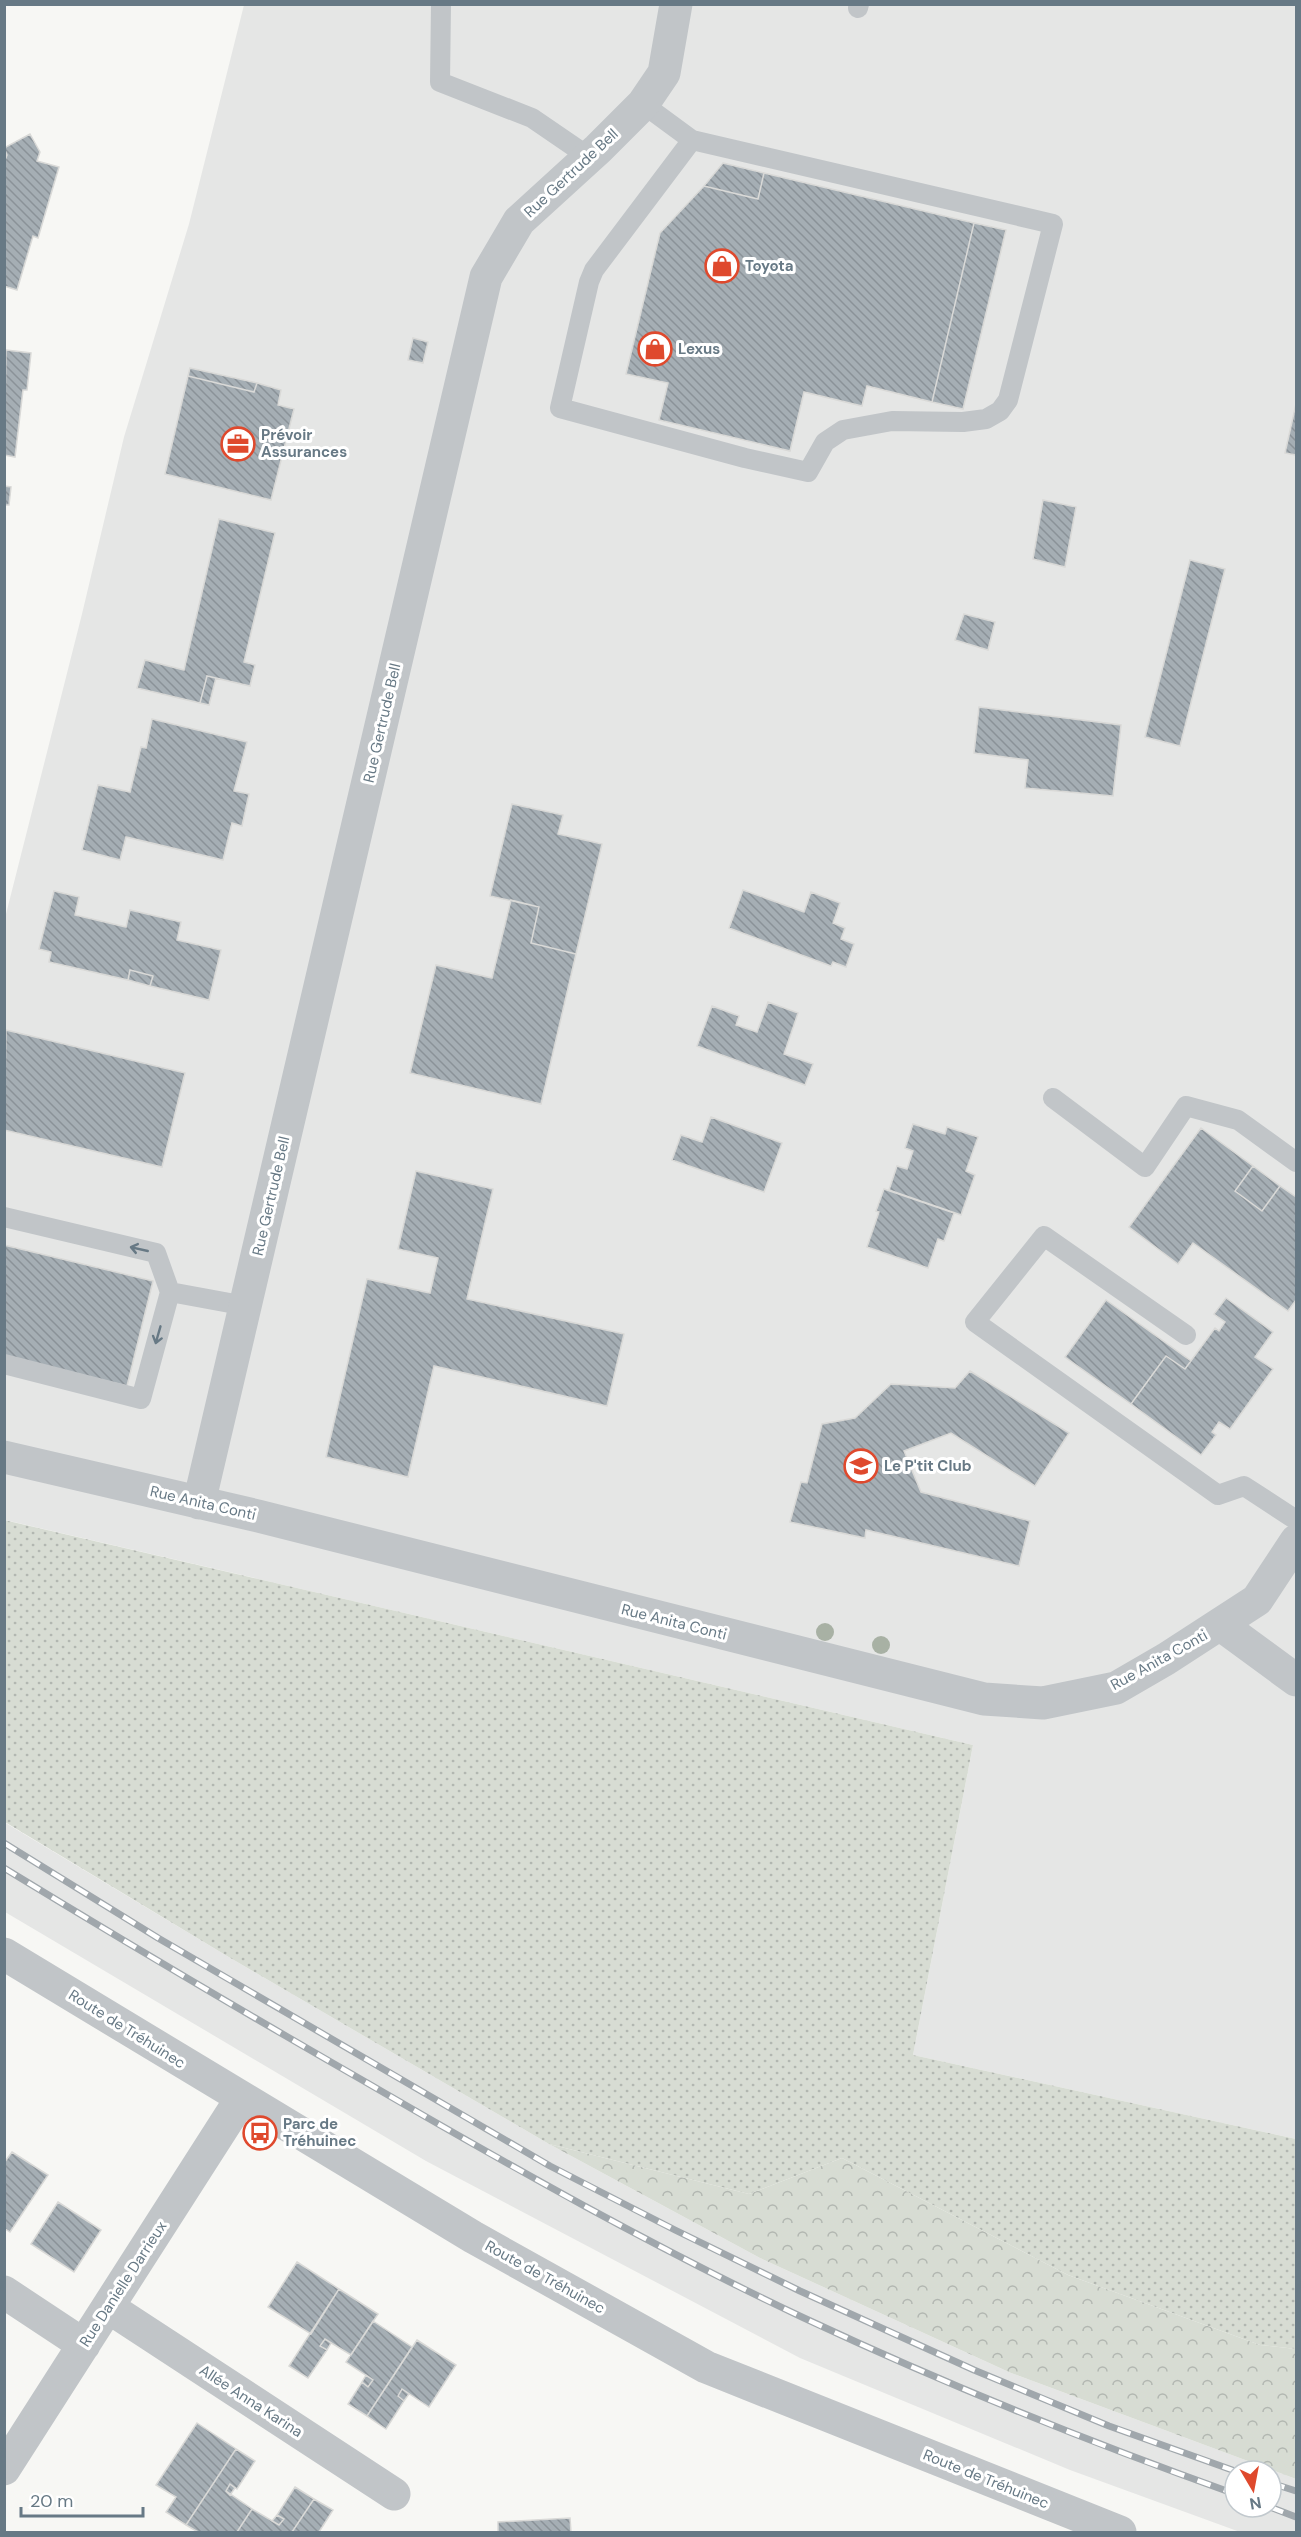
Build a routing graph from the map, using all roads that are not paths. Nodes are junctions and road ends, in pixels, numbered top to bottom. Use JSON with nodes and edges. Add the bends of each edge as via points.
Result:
{"nodes":[{"id":1,"x":441,"y":4,"type":"edge"},
{"id":2,"x":676,"y":4,"type":"edge"},
{"id":3,"x":643,"y":104,"type":"junction"},
{"id":4,"x":692,"y":140,"type":"junction"},
{"id":5,"x":589,"y":157,"type":"junction"},
{"id":6,"x":1053,"y":1098,"type":"dead end"},
{"id":7,"x":1296,"y":1162,"type":"edge"},
{"id":8,"x":4,"y":1217,"type":"edge"},
{"id":9,"x":170,"y":1292,"type":"junction"},
{"id":10,"x":246,"y":1306,"type":"junction"},
{"id":11,"x":1186,"y":1335,"type":"dead end"},
{"id":12,"x":4,"y":1364,"type":"edge"},
{"id":13,"x":4,"y":1457,"type":"edge"},
{"id":14,"x":199,"y":1503,"type":"junction"},
{"id":15,"x":1296,"y":1520,"type":"edge"},
{"id":16,"x":1296,"y":1541,"type":"edge"},
{"id":17,"x":1221,"y":1625,"type":"junction"},
{"id":18,"x":1296,"y":1680,"type":"edge"},
{"id":19,"x":4,"y":1954,"type":"edge"},
{"id":20,"x":241,"y":2099,"type":"junction"},
{"id":21,"x":4,"y":2292,"type":"edge"},
{"id":22,"x":108,"y":2307,"type":"junction"},
{"id":23,"x":84,"y":2345,"type":"junction"},
{"id":24,"x":4,"y":2469,"type":"edge"},
{"id":25,"x":394,"y":2494,"type":"dead end"},
{"id":26,"x":1120,"y":2532,"type":"edge"}],
"edges":[{"from":1,"to":5,"type":"lane","via":[[440,81],[532,118]]},
{"from":2,"to":3,"type":"street","name":"Rue Gertrude Bell","via":[[664,73]]},
{"from":3,"to":4,"type":"lane"},
{"from":3,"to":5,"type":"street","name":"Rue Gertrude Bell"},
{"from":4,"to":4,"type":"lane","via":[[594,270],[560,408],[808,472],[825,442],[843,430],[892,421],[963,422],[986,419],[1000,411],[1008,400],[1053,224]]},
{"from":5,"to":10,"type":"street","name":"Rue Gertrude Bell","via":[[519,221],[486,277]]},
{"from":6,"to":7,"type":"lane","via":[[1145,1167],[1186,1106],[1238,1120]]},
{"from":9,"to":8,"type":"lane","one_way":true,"via":[[156,1253]]},
{"from":9,"to":10,"type":"lane"},
{"from":9,"to":12,"type":"lane","one_way":true,"via":[[141,1399]]},
{"from":10,"to":14,"type":"street","name":"Rue Gertrude Bell"},
{"from":11,"to":15,"type":"lane","via":[[1044,1236],[975,1322],[1218,1495],[1244,1486]]},
{"from":13,"to":14,"type":"street","name":"Rue Anita Conti"},
{"from":14,"to":17,"type":"street","name":"Rue Anita Conti","via":[[984,1699],[1043,1703],[1116,1688]]},
{"from":16,"to":17,"type":"street","name":"Rue Anita Conti","via":[[1257,1600]]},
{"from":17,"to":18,"type":"street"},
{"from":19,"to":20,"type":"street","name":"Route de Tréhuinec"},
{"from":20,"to":22,"type":"street","name":"Rue Danielle Darrieux"},
{"from":20,"to":26,"type":"street","name":"Route de Tréhuinec","via":[[473,2237],[706,2367]]},
{"from":21,"to":23,"type":"street"},
{"from":22,"to":23,"type":"street","name":"Rue Danielle Darrieux"},
{"from":22,"to":25,"type":"street","name":"Allée Anna Karina"},
{"from":23,"to":24,"type":"street","name":"Rue Danielle Darrieux"}]}
